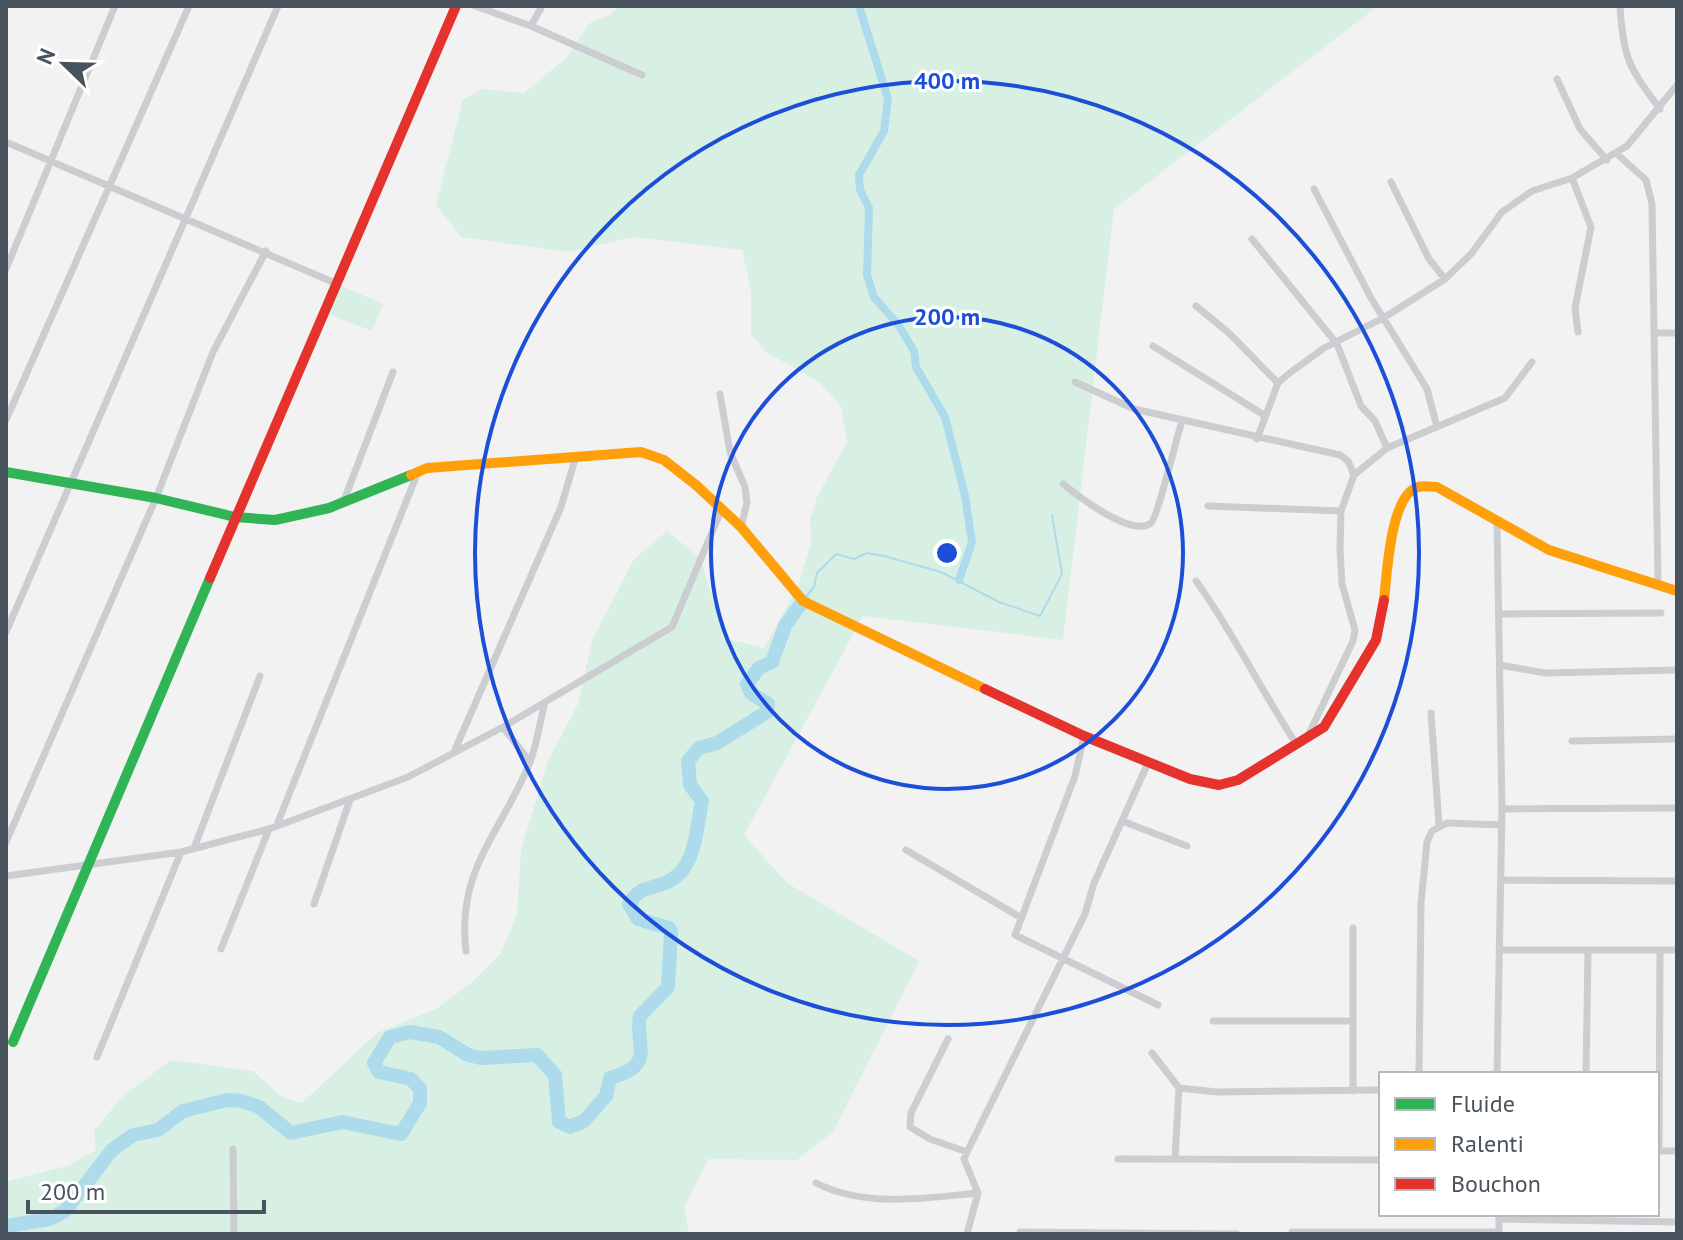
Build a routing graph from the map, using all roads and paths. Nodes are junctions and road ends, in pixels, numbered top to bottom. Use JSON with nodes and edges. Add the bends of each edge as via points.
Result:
{"nodes":[{"id":1,"x":189,"y":6,"type":"edge"},
{"id":2,"x":278,"y":6,"type":"edge"},
{"id":3,"x":456,"y":6,"type":"edge"},
{"id":4,"x":475,"y":6,"type":"edge"},
{"id":5,"x":542,"y":6,"type":"edge"},
{"id":6,"x":1620,"y":6,"type":"edge"},
{"id":7,"x":112,"y":7,"type":"edge"},
{"id":8,"x":531,"y":26,"type":"junction"},
{"id":9,"x":642,"y":75,"type":"dead end"},
{"id":10,"x":1557,"y":79,"type":"dead end"},
{"id":11,"x":1677,"y":85,"type":"edge"},
{"id":12,"x":1660,"y":109,"type":"junction"},
{"id":13,"x":6,"y":142,"type":"edge"},
{"id":14,"x":1617,"y":154,"type":"junction"},
{"id":15,"x":51,"y":160,"type":"junction"},
{"id":16,"x":1607,"y":160,"type":"junction"},
{"id":17,"x":1572,"y":178,"type":"junction"},
{"id":18,"x":1391,"y":182,"type":"dead end"},
{"id":19,"x":110,"y":184,"type":"junction"},
{"id":20,"x":1314,"y":189,"type":"dead end"},
{"id":21,"x":185,"y":218,"type":"junction"},
{"id":22,"x":1252,"y":239,"type":"dead end"},
{"id":23,"x":266,"y":251,"type":"junction"},
{"id":24,"x":6,"y":269,"type":"edge"},
{"id":25,"x":1445,"y":279,"type":"junction"},
{"id":26,"x":335,"y":283,"type":"junction"},
{"id":27,"x":1196,"y":306,"type":"dead end"},
{"id":28,"x":1385,"y":317,"type":"junction"},
{"id":29,"x":1578,"y":332,"type":"dead end"},
{"id":30,"x":1656,"y":333,"type":"junction"},
{"id":31,"x":1677,"y":333,"type":"edge"},
{"id":32,"x":1337,"y":344,"type":"junction"},
{"id":33,"x":1153,"y":346,"type":"dead end"},
{"id":34,"x":1532,"y":362,"type":"dead end"},
{"id":35,"x":393,"y":372,"type":"dead end"},
{"id":36,"x":1075,"y":382,"type":"dead end"},
{"id":37,"x":1278,"y":383,"type":"junction"},
{"id":38,"x":720,"y":394,"type":"dead end"},
{"id":39,"x":1264,"y":415,"type":"junction"},
{"id":40,"x":6,"y":420,"type":"edge"},
{"id":41,"x":1182,"y":421,"type":"junction"},
{"id":42,"x":1437,"y":427,"type":"junction"},
{"id":43,"x":1257,"y":439,"type":"junction"},
{"id":44,"x":1387,"y":448,"type":"junction"},
{"id":45,"x":576,"y":456,"type":"junction"},
{"id":46,"x":418,"y":470,"type":"junction"},
{"id":47,"x":6,"y":472,"type":"edge"},
{"id":48,"x":1354,"y":475,"type":"junction"},
{"id":49,"x":72,"y":483,"type":"junction"},
{"id":50,"x":1063,"y":484,"type":"dead end"},
{"id":51,"x":156,"y":498,"type":"junction"},
{"id":52,"x":343,"y":503,"type":"junction"},
{"id":53,"x":1208,"y":506,"type":"dead end"},
{"id":54,"x":721,"y":511,"type":"junction"},
{"id":55,"x":1341,"y":511,"type":"junction"},
{"id":56,"x":235,"y":517,"type":"junction"},
{"id":57,"x":1497,"y":523,"type":"junction"},
{"id":58,"x":741,"y":527,"type":"junction"},
{"id":59,"x":1196,"y":581,"type":"dead end"},
{"id":60,"x":1658,"y":584,"type":"junction"},
{"id":61,"x":1677,"y":591,"type":"edge"},
{"id":62,"x":1661,"y":613,"type":"dead end"},
{"id":63,"x":1500,"y":614,"type":"junction"},
{"id":64,"x":6,"y":632,"type":"edge"},
{"id":65,"x":1500,"y":665,"type":"junction"},
{"id":66,"x":1677,"y":670,"type":"edge"},
{"id":67,"x":260,"y":676,"type":"dead end"},
{"id":68,"x":545,"y":702,"type":"junction"},
{"id":69,"x":1431,"y":713,"type":"dead end"},
{"id":70,"x":503,"y":727,"type":"junction"},
{"id":71,"x":1084,"y":736,"type":"junction"},
{"id":72,"x":1677,"y":739,"type":"edge"},
{"id":73,"x":1572,"y":741,"type":"dead end"},
{"id":74,"x":1301,"y":742,"type":"junction"},
{"id":75,"x":454,"y":752,"type":"junction"},
{"id":76,"x":530,"y":762,"type":"junction"},
{"id":77,"x":1148,"y":763,"type":"junction"},
{"id":78,"x":350,"y":800,"type":"junction"},
{"id":79,"x":1677,"y":808,"type":"edge"},
{"id":80,"x":1502,"y":809,"type":"junction"},
{"id":81,"x":1122,"y":821,"type":"junction"},
{"id":82,"x":278,"y":822,"type":"junction"},
{"id":83,"x":1439,"y":825,"type":"junction"},
{"id":84,"x":1502,"y":825,"type":"junction"},
{"id":85,"x":269,"y":829,"type":"junction"},
{"id":86,"x":6,"y":842,"type":"edge"},
{"id":87,"x":1187,"y":846,"type":"dead end"},
{"id":88,"x":194,"y":848,"type":"junction"},
{"id":89,"x":906,"y":850,"type":"dead end"},
{"id":90,"x":181,"y":852,"type":"junction"},
{"id":91,"x":89,"y":865,"type":"junction"},
{"id":92,"x":6,"y":876,"type":"edge"},
{"id":93,"x":1501,"y":880,"type":"junction"},
{"id":94,"x":1677,"y":881,"type":"edge"},
{"id":95,"x":314,"y":904,"type":"dead end"},
{"id":96,"x":1020,"y":917,"type":"junction"},
{"id":97,"x":1353,"y":928,"type":"dead end"},
{"id":98,"x":221,"y":949,"type":"dead end"},
{"id":99,"x":1499,"y":950,"type":"junction"},
{"id":100,"x":1660,"y":950,"type":"junction"},
{"id":101,"x":1677,"y":950,"type":"edge"},
{"id":102,"x":466,"y":951,"type":"dead end"},
{"id":103,"x":1588,"y":952,"type":"junction"},
{"id":104,"x":1062,"y":960,"type":"junction"},
{"id":105,"x":1158,"y":1005,"type":"dead end"},
{"id":106,"x":1213,"y":1021,"type":"dead end"},
{"id":107,"x":1352,"y":1021,"type":"junction"},
{"id":108,"x":948,"y":1039,"type":"dead end"},
{"id":109,"x":13,"y":1042,"type":"dead end"},
{"id":110,"x":1152,"y":1053,"type":"dead end"},
{"id":111,"x":97,"y":1057,"type":"dead end"},
{"id":112,"x":1419,"y":1072,"type":"edge"},
{"id":113,"x":1497,"y":1072,"type":"edge"},
{"id":114,"x":1586,"y":1072,"type":"edge"},
{"id":115,"x":1659,"y":1072,"type":"edge"},
{"id":116,"x":1179,"y":1088,"type":"junction"},
{"id":117,"x":1379,"y":1090,"type":"edge"},
{"id":118,"x":1353,"y":1091,"type":"junction"},
{"id":119,"x":233,"y":1149,"type":"dead end"},
{"id":120,"x":967,"y":1152,"type":"junction"},
{"id":121,"x":1118,"y":1159,"type":"dead end"},
{"id":122,"x":1175,"y":1159,"type":"junction"},
{"id":123,"x":1379,"y":1160,"type":"edge"},
{"id":124,"x":816,"y":1183,"type":"dead end"},
{"id":125,"x":978,"y":1193,"type":"junction"},
{"id":126,"x":1499,"y":1217,"type":"edge"},
{"id":127,"x":1677,"y":1222,"type":"edge"},
{"id":128,"x":1020,"y":1232,"type":"edge"},
{"id":129,"x":1292,"y":1232,"type":"edge"},
{"id":130,"x":1499,"y":1233,"type":"edge"},
{"id":131,"x":234,"y":1234,"type":"edge"},
{"id":132,"x":967,"y":1234,"type":"edge"},
{"id":133,"x":1237,"y":1234,"type":"edge"}],
"edges":[{"from":1,"to":19,"type":"street"},
{"from":2,"to":21,"type":"street"},
{"from":3,"to":26,"type":"main road"},
{"from":4,"to":8,"type":"street"},
{"from":5,"to":8,"type":"street"},
{"from":6,"to":12,"type":"street","via":[[1622,42],[1635,78]]},
{"from":7,"to":15,"type":"street"},
{"from":8,"to":9,"type":"street"},
{"from":10,"to":16,"type":"street","via":[[1580,129]]},
{"from":11,"to":12,"type":"street"},
{"from":12,"to":14,"type":"street"},
{"from":13,"to":15,"type":"street"},
{"from":14,"to":16,"type":"street"},
{"from":14,"to":30,"type":"street","via":[[1646,180],[1652,204]]},
{"from":15,"to":19,"type":"street"},
{"from":15,"to":24,"type":"street"},
{"from":16,"to":17,"type":"street"},
{"from":17,"to":25,"type":"street","via":[[1532,191],[1502,212]]},
{"from":17,"to":29,"type":"street","via":[[1591,227],[1575,308]]},
{"from":18,"to":25,"type":"street","via":[[1429,259]]},
{"from":19,"to":21,"type":"street"},
{"from":19,"to":40,"type":"street"},
{"from":20,"to":28,"type":"street"},
{"from":21,"to":23,"type":"street"},
{"from":21,"to":49,"type":"street"},
{"from":22,"to":32,"type":"street"},
{"from":23,"to":26,"type":"street"},
{"from":23,"to":51,"type":"street","via":[[213,352]]},
{"from":25,"to":28,"type":"street"},
{"from":26,"to":56,"type":"main road"},
{"from":27,"to":37,"type":"street"},
{"from":28,"to":32,"type":"street"},
{"from":28,"to":42,"type":"street","via":[[1427,389]]},
{"from":30,"to":31,"type":"street"},
{"from":30,"to":60,"type":"street"},
{"from":32,"to":37,"type":"street"},
{"from":32,"to":44,"type":"street","via":[[1361,406],[1375,421]]},
{"from":33,"to":39,"type":"street"},
{"from":34,"to":42,"type":"street","via":[[1505,398]]},
{"from":35,"to":52,"type":"street"},
{"from":36,"to":41,"type":"street","via":[[1134,409]]},
{"from":37,"to":39,"type":"street"},
{"from":38,"to":58,"type":"street","via":[[730,452],[745,487]]},
{"from":39,"to":43,"type":"street"},
{"from":41,"to":43,"type":"street"},
{"from":41,"to":50,"type":"street","via":[[1162,485],[1161,508],[1151,523],[1140,526],[1094,510]]},
{"from":42,"to":44,"type":"street"},
{"from":43,"to":48,"type":"street","via":[[1340,455]]},
{"from":44,"to":48,"type":"street"},
{"from":45,"to":46,"type":"main road"},
{"from":45,"to":54,"type":"main road","via":[[633,451],[664,460]]},
{"from":45,"to":75,"type":"street","via":[[561,507]]},
{"from":46,"to":52,"type":"main road"},
{"from":46,"to":82,"type":"street"},
{"from":47,"to":49,"type":"main road"},
{"from":48,"to":55,"type":"street"},
{"from":49,"to":51,"type":"main road"},
{"from":49,"to":64,"type":"street"},
{"from":51,"to":56,"type":"main road"},
{"from":51,"to":86,"type":"street"},
{"from":52,"to":56,"type":"main road","via":[[275,520]]},
{"from":53,"to":55,"type":"street"},
{"from":54,"to":58,"type":"main road"},
{"from":54,"to":68,"type":"street","via":[[672,627]]},
{"from":55,"to":74,"type":"street","via":[[1342,584],[1355,630],[1348,656]]},
{"from":56,"to":91,"type":"main road"},
{"from":57,"to":60,"type":"main road","via":[[1549,550]]},
{"from":57,"to":63,"type":"street"},
{"from":57,"to":74,"type":"main road","via":[[1437,487],[1417,487],[1409,493],[1394,520],[1376,640],[1338,709],[1324,727]]},
{"from":58,"to":71,"type":"main road","via":[[803,601]]},
{"from":59,"to":74,"type":"street","via":[[1230,628],[1250,673]]},
{"from":60,"to":61,"type":"main road"},
{"from":62,"to":63,"type":"street"},
{"from":63,"to":65,"type":"street"},
{"from":65,"to":66,"type":"street","via":[[1545,673]]},
{"from":65,"to":80,"type":"street"},
{"from":67,"to":88,"type":"street"},
{"from":68,"to":70,"type":"street"},
{"from":68,"to":76,"type":"street"},
{"from":69,"to":83,"type":"street"},
{"from":70,"to":75,"type":"street"},
{"from":70,"to":76,"type":"street"},
{"from":71,"to":77,"type":"main road"},
{"from":71,"to":96,"type":"street","via":[[1049,850]]},
{"from":72,"to":73,"type":"street"},
{"from":74,"to":77,"type":"main road","via":[[1238,780],[1219,785]]},
{"from":75,"to":78,"type":"street"},
{"from":76,"to":102,"type":"street","via":[[471,877],[463,913]]},
{"from":77,"to":81,"type":"street"},
{"from":78,"to":82,"type":"street"},
{"from":78,"to":95,"type":"street"},
{"from":79,"to":80,"type":"street"},
{"from":80,"to":84,"type":"street"},
{"from":81,"to":87,"type":"street"},
{"from":81,"to":104,"type":"street"},
{"from":82,"to":85,"type":"street"},
{"from":83,"to":84,"type":"street"},
{"from":83,"to":112,"type":"street","via":[[1423,856]]},
{"from":84,"to":93,"type":"street"},
{"from":85,"to":88,"type":"street"},
{"from":85,"to":98,"type":"street"},
{"from":88,"to":90,"type":"street"},
{"from":89,"to":96,"type":"street"},
{"from":90,"to":91,"type":"street"},
{"from":90,"to":111,"type":"street"},
{"from":91,"to":92,"type":"street"},
{"from":91,"to":109,"type":"main road"},
{"from":93,"to":94,"type":"street"},
{"from":93,"to":99,"type":"street"},
{"from":96,"to":104,"type":"street","via":[[1017,938]]},
{"from":97,"to":107,"type":"street"},
{"from":99,"to":103,"type":"street"},
{"from":99,"to":113,"type":"street"},
{"from":100,"to":101,"type":"street"},
{"from":100,"to":103,"type":"street"},
{"from":100,"to":115,"type":"street"},
{"from":103,"to":114,"type":"street"},
{"from":104,"to":105,"type":"street"},
{"from":104,"to":120,"type":"street"},
{"from":106,"to":107,"type":"street"},
{"from":107,"to":118,"type":"street"},
{"from":108,"to":120,"type":"street","via":[[911,1113],[910,1127]]},
{"from":110,"to":116,"type":"street"},
{"from":116,"to":118,"type":"street"},
{"from":116,"to":122,"type":"street"},
{"from":117,"to":118,"type":"street"},
{"from":119,"to":131,"type":"street"},
{"from":120,"to":125,"type":"street","via":[[964,1159]]},
{"from":121,"to":122,"type":"street"},
{"from":122,"to":123,"type":"street"},
{"from":124,"to":125,"type":"street","via":[[836,1193],[906,1199]]},
{"from":125,"to":132,"type":"street"},
{"from":126,"to":127,"type":"street"},
{"from":126,"to":130,"type":"street"},
{"from":128,"to":133,"type":"street"},
{"from":129,"to":130,"type":"street"}]}
